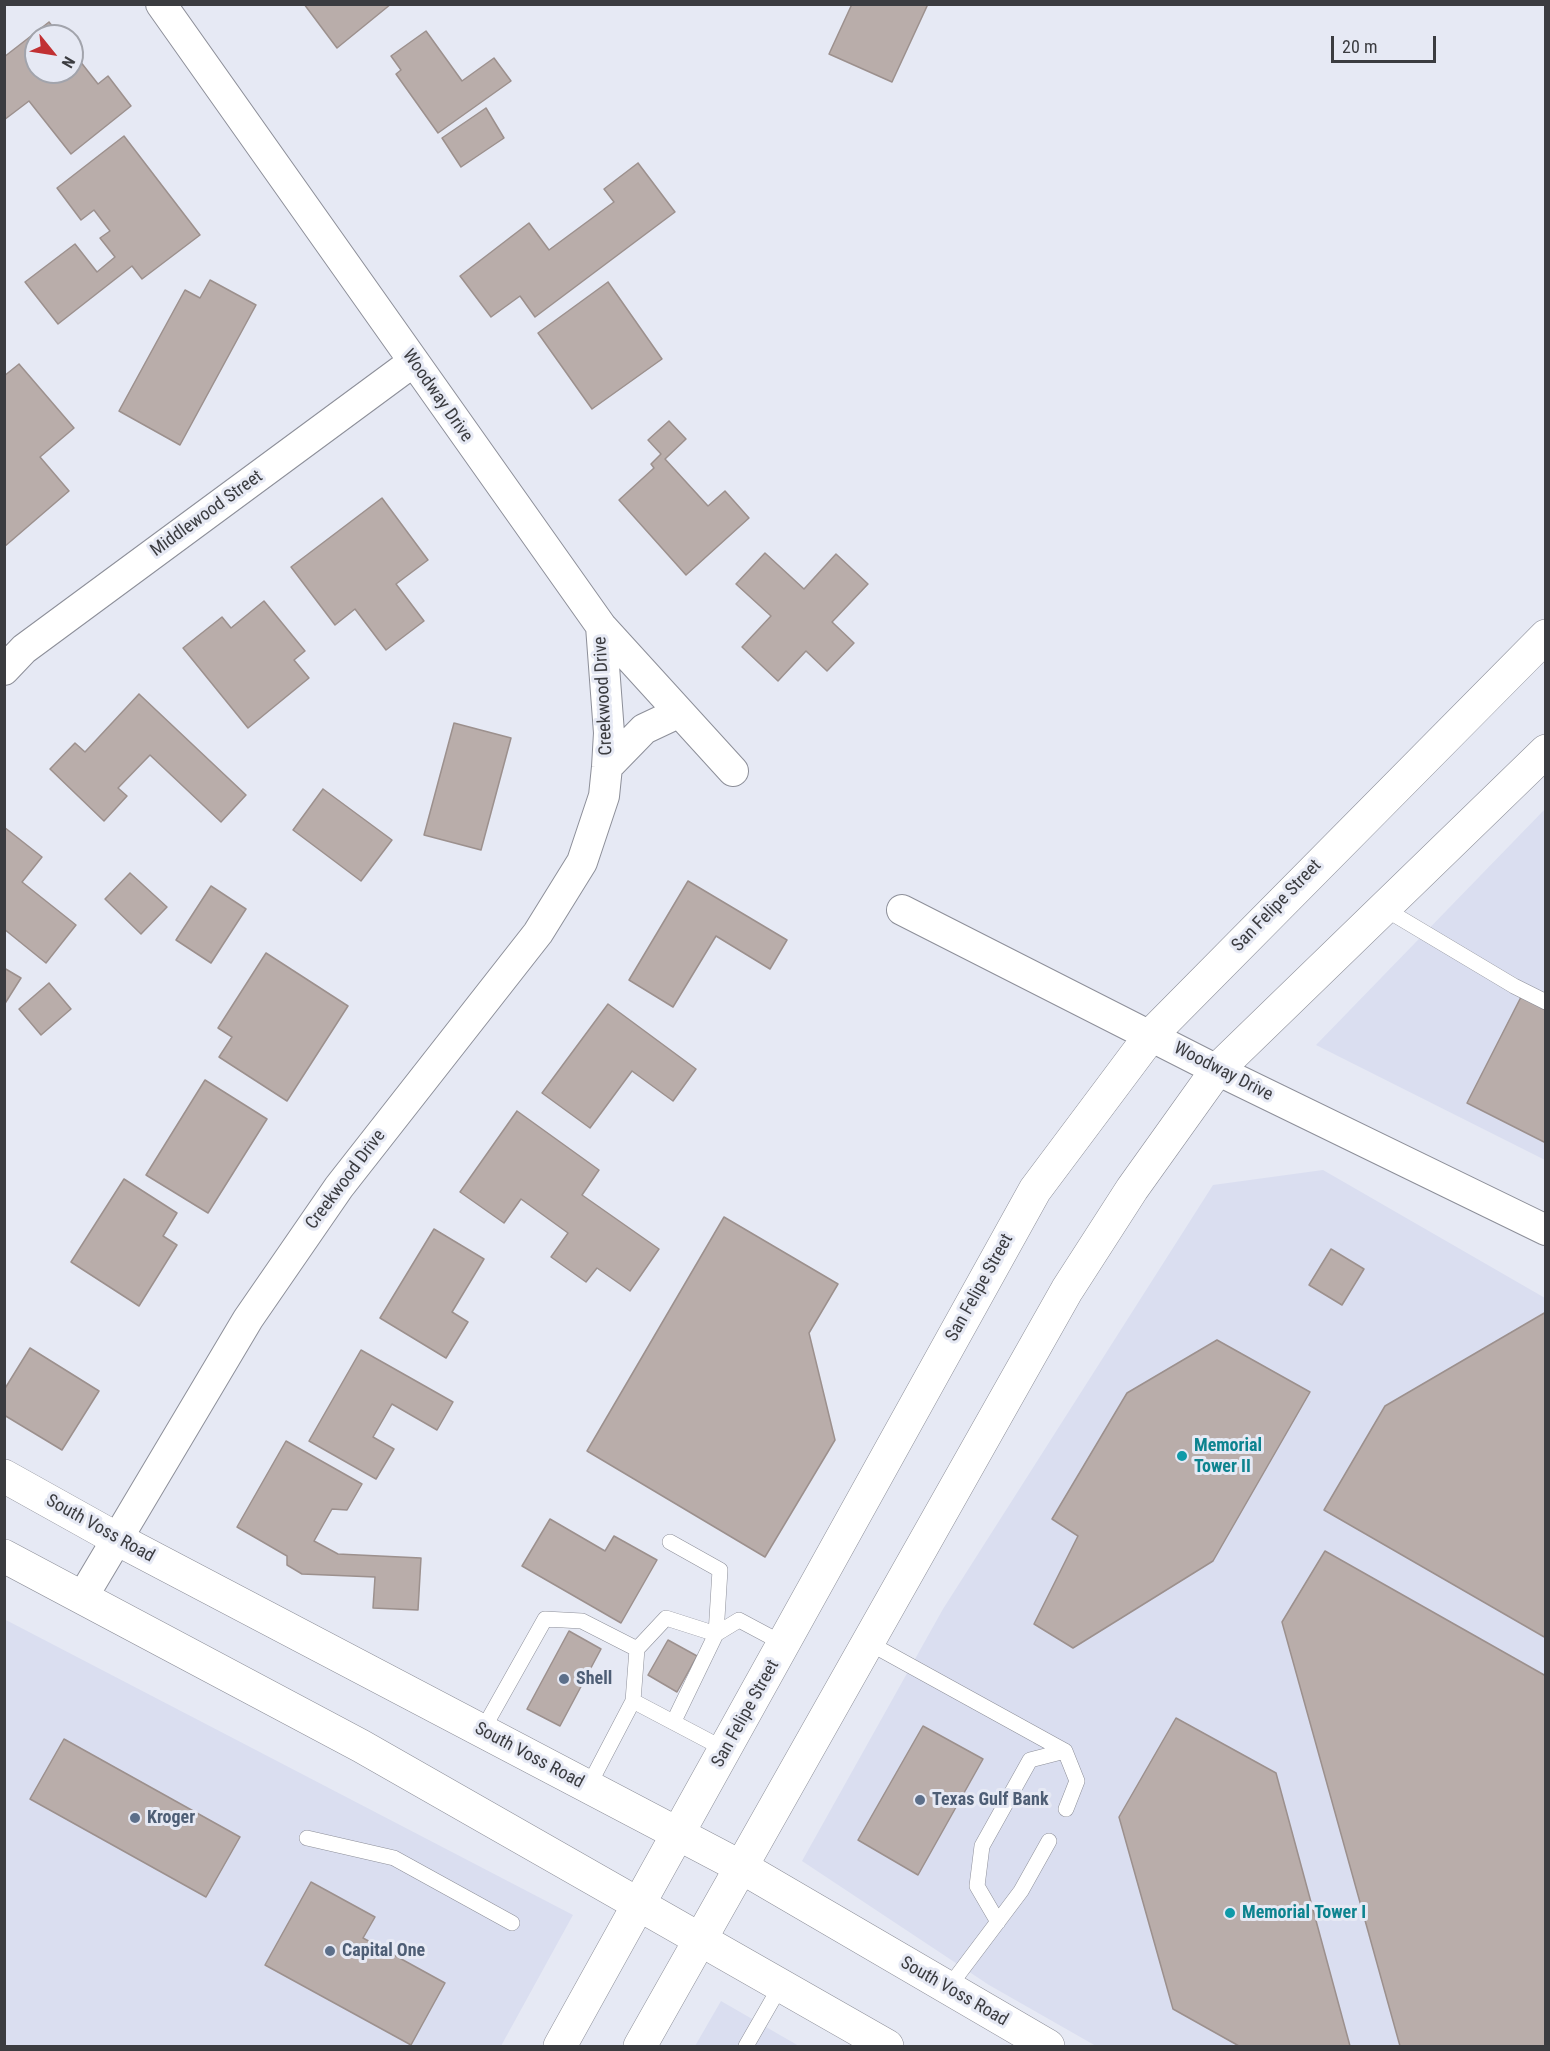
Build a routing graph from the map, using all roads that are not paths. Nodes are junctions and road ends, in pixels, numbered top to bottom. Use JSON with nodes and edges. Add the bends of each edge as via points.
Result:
{"nodes":[{"id":1,"x":161,"y":4,"type":"edge"},
{"id":2,"x":413,"y":362,"type":"junction"},
{"id":3,"x":601,"y":626,"type":"junction"},
{"id":4,"x":1545,"y":636,"type":"edge"},
{"id":5,"x":4,"y":670,"type":"edge"},
{"id":6,"x":678,"y":713,"type":"junction"},
{"id":7,"x":1545,"y":751,"type":"edge"},
{"id":8,"x":607,"y":767,"type":"junction"},
{"id":9,"x":733,"y":771,"type":"dead end"},
{"id":10,"x":1385,"y":909,"type":"junction"},
{"id":11,"x":902,"y":910,"type":"dead end"},
{"id":12,"x":1545,"y":1002,"type":"edge"},
{"id":13,"x":1151,"y":1035,"type":"junction"},
{"id":14,"x":1217,"y":1070,"type":"junction"},
{"id":15,"x":1545,"y":1230,"type":"edge"},
{"id":16,"x":4,"y":1476,"type":"edge"},
{"id":17,"x":117,"y":1539,"type":"junction"},
{"id":18,"x":670,"y":1542,"type":"dead end"},
{"id":19,"x":4,"y":1556,"type":"edge"},
{"id":20,"x":82,"y":1598,"type":"junction"},
{"id":21,"x":716,"y":1634,"type":"junction"},
{"id":22,"x":869,"y":1643,"type":"junction"},
{"id":23,"x":784,"y":1644,"type":"junction"},
{"id":24,"x":637,"y":1649,"type":"junction"},
{"id":25,"x":633,"y":1701,"type":"junction"},
{"id":26,"x":674,"y":1721,"type":"junction"},
{"id":27,"x":482,"y":1731,"type":"junction"},
{"id":28,"x":726,"y":1750,"type":"junction"},
{"id":29,"x":1065,"y":1751,"type":"junction"},
{"id":30,"x":588,"y":1787,"type":"junction"},
{"id":31,"x":1066,"y":1809,"type":"dead end"},
{"id":32,"x":679,"y":1835,"type":"junction"},
{"id":33,"x":307,"y":1838,"type":"dead end"},
{"id":34,"x":1049,"y":1841,"type":"dead end"},
{"id":35,"x":743,"y":1868,"type":"junction"},
{"id":36,"x":641,"y":1904,"type":"junction"},
{"id":37,"x":998,"y":1922,"type":"junction"},
{"id":38,"x":512,"y":1923,"type":"dead end"},
{"id":39,"x":701,"y":1939,"type":"junction"},
{"id":40,"x":781,"y":1985,"type":"junction"},
{"id":41,"x":948,"y":1988,"type":"junction"},
{"id":42,"x":870,"y":2042,"type":"edge"},
{"id":43,"x":560,"y":2046,"type":"edge"},
{"id":44,"x":640,"y":2046,"type":"edge"},
{"id":45,"x":746,"y":2046,"type":"edge"},
{"id":46,"x":1048,"y":2046,"type":"edge"}],
"edges":[{"from":1,"to":2,"type":"street","name":"Woodway Drive"},
{"from":2,"to":3,"type":"street","name":"Woodway Drive"},
{"from":2,"to":5,"type":"street","name":"Middlewood Street","via":[[24,649]]},
{"from":3,"to":6,"type":"street","name":"Woodway Drive"},
{"from":3,"to":8,"type":"street","name":"Creekwood Drive","via":[[609,734]]},
{"from":4,"to":13,"type":"main road","name":"San Felipe Street"},
{"from":6,"to":8,"type":"street","name":"Creekwood Drive","via":[[644,729]]},
{"from":6,"to":9,"type":"street","name":"Woodway Drive"},
{"from":7,"to":10,"type":"main road"},
{"from":8,"to":17,"type":"street","name":"Creekwood Drive","via":[[604,796],[582,862],[538,933],[339,1187],[248,1319]]},
{"from":10,"to":12,"type":"lane"},
{"from":10,"to":14,"type":"main road"},
{"from":11,"to":13,"type":"street","name":"Woodway Drive"},
{"from":13,"to":14,"type":"street","name":"Woodway Drive"},
{"from":13,"to":23,"type":"main road","name":"San Felipe Street","via":[[1035,1190]]},
{"from":14,"to":15,"type":"street","name":"Woodway Drive"},
{"from":14,"to":22,"type":"main road","via":[[1132,1189],[1067,1290]]},
{"from":16,"to":17,"type":"main road","name":"South Voss Road"},
{"from":17,"to":20,"type":"street","name":"Creekwood Drive"},
{"from":17,"to":27,"type":"main road","name":"South Voss Road"},
{"from":18,"to":21,"type":"lane","via":[[720,1570]]},
{"from":19,"to":20,"type":"main road"},
{"from":20,"to":36,"type":"main road","via":[[361,1746]]},
{"from":21,"to":23,"type":"lane","via":[[738,1620]]},
{"from":21,"to":24,"type":"lane","via":[[666,1618]]},
{"from":21,"to":26,"type":"lane"},
{"from":22,"to":29,"type":"lane"},
{"from":22,"to":35,"type":"main road"},
{"from":23,"to":28,"type":"main road","name":"San Felipe Street"},
{"from":24,"to":25,"type":"lane"},
{"from":24,"to":27,"type":"lane","via":[[582,1620],[545,1619]]},
{"from":25,"to":26,"type":"lane"},
{"from":25,"to":30,"type":"lane"},
{"from":26,"to":28,"type":"lane"},
{"from":27,"to":30,"type":"main road","name":"South Voss Road"},
{"from":28,"to":32,"type":"main road","name":"San Felipe Street"},
{"from":29,"to":31,"type":"lane","via":[[1077,1781]]},
{"from":29,"to":37,"type":"lane","via":[[1030,1760],[981,1846],[977,1886]]},
{"from":30,"to":32,"type":"main road","name":"South Voss Road"},
{"from":32,"to":35,"type":"main road","name":"South Voss Road"},
{"from":32,"to":36,"type":"main road","name":"San Felipe Street"},
{"from":33,"to":38,"type":"lane","via":[[394,1858]]},
{"from":34,"to":37,"type":"lane"},
{"from":35,"to":39,"type":"main road"},
{"from":35,"to":41,"type":"main road","name":"South Voss Road"},
{"from":36,"to":39,"type":"main road"},
{"from":36,"to":43,"type":"main road","name":"San Felipe Street"},
{"from":37,"to":41,"type":"lane"},
{"from":39,"to":40,"type":"main road"},
{"from":39,"to":44,"type":"main road"},
{"from":40,"to":42,"type":"main road"},
{"from":40,"to":45,"type":"lane"},
{"from":41,"to":46,"type":"main road","name":"South Voss Road"}]}
